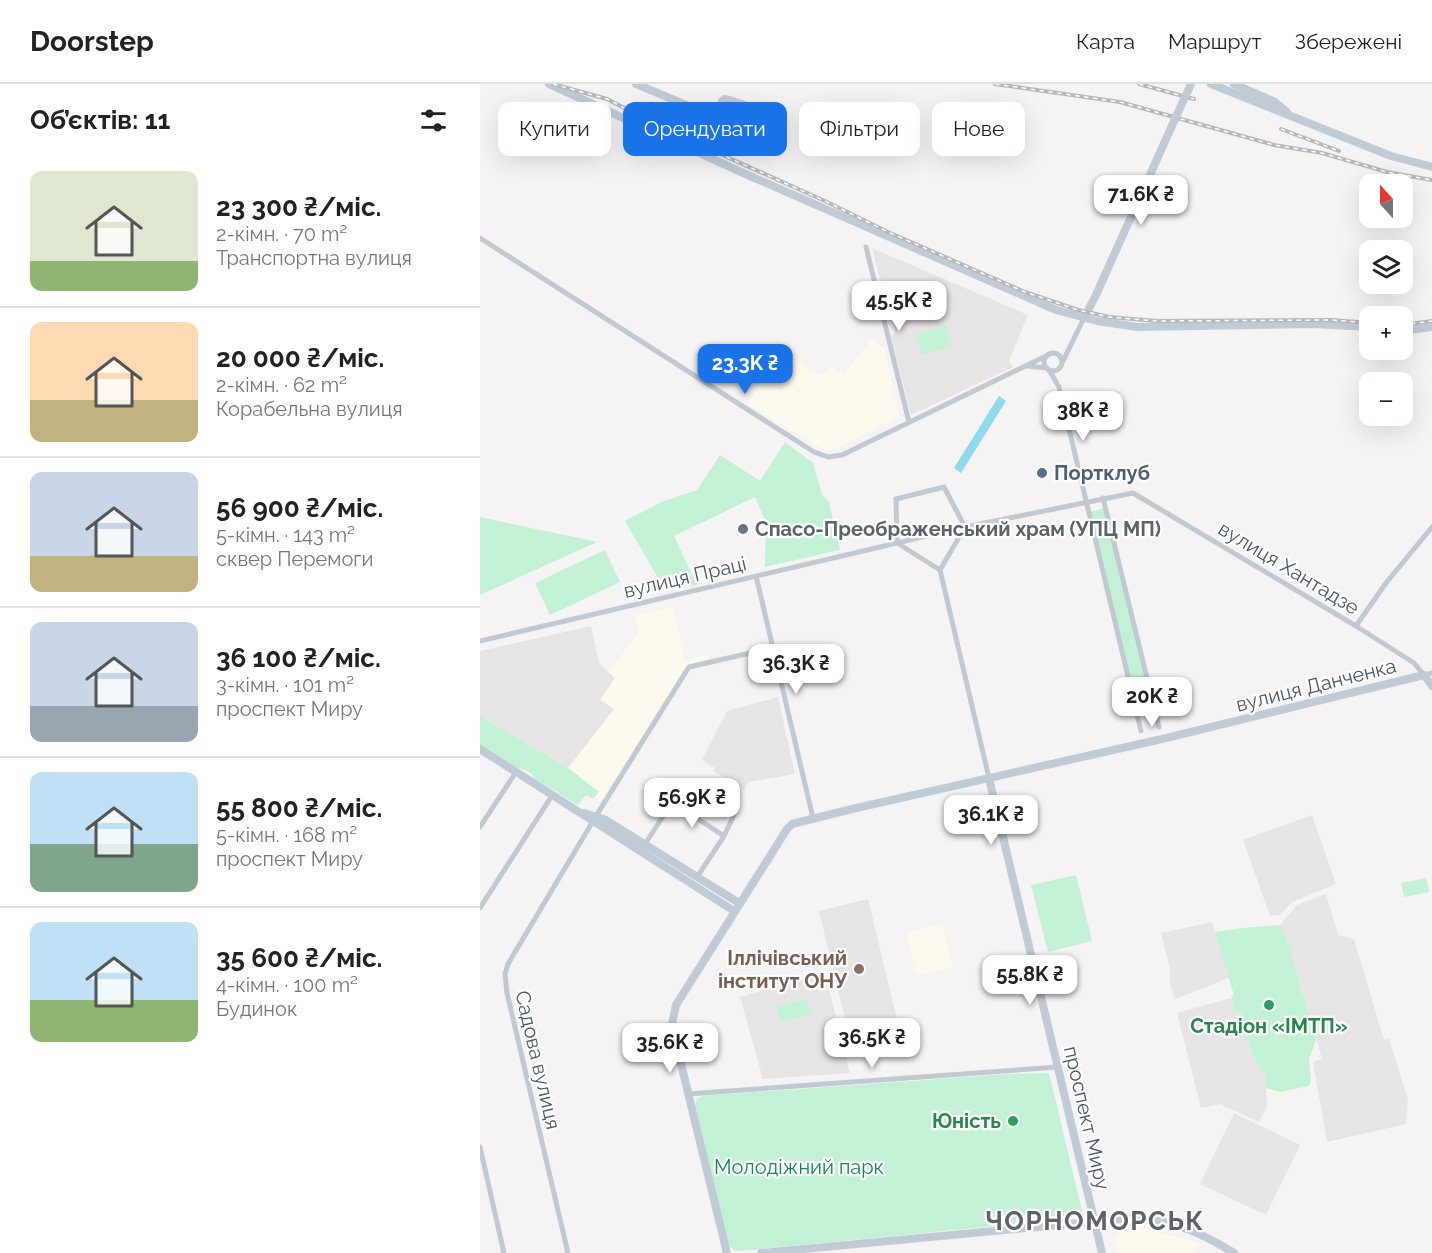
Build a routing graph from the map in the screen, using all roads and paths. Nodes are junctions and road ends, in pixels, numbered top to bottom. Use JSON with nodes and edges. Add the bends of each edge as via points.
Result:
{"nodes":[{"id":1,"x":549,"y":84,"type":"edge"},
{"id":2,"x":636,"y":84,"type":"edge"},
{"id":3,"x":1191,"y":84,"type":"edge"},
{"id":4,"x":1211,"y":84,"type":"edge"},
{"id":5,"x":1234,"y":84,"type":"edge"},
{"id":6,"x":722,"y":101,"type":"dead end"},
{"id":7,"x":1292,"y":116,"type":"junction"},
{"id":8,"x":1432,"y":167,"type":"edge"},
{"id":9,"x":480,"y":238,"type":"edge"},
{"id":10,"x":866,"y":247,"type":"dead end"},
{"id":11,"x":1083,"y":318,"type":"junction"},
{"id":12,"x":1359,"y":326,"type":"edge"},
{"id":13,"x":1432,"y":327,"type":"edge"},
{"id":14,"x":1413,"y":329,"type":"edge"},
{"id":15,"x":1073,"y":342,"type":"junction"},
{"id":16,"x":1049,"y":354,"type":"junction"},
{"id":17,"x":1023,"y":366,"type":"junction"},
{"id":18,"x":1061,"y":366,"type":"junction"},
{"id":19,"x":1048,"y":369,"type":"junction"},
{"id":20,"x":1059,"y":387,"type":"junction"},
{"id":21,"x":909,"y":422,"type":"junction"},
{"id":22,"x":1103,"y":498,"type":"junction"},
{"id":23,"x":1085,"y":502,"type":"junction"},
{"id":24,"x":965,"y":526,"type":"junction"},
{"id":25,"x":1432,"y":527,"type":"edge"},
{"id":26,"x":897,"y":543,"type":"junction"},
{"id":27,"x":939,"y":570,"type":"junction"},
{"id":28,"x":756,"y":576,"type":"junction"},
{"id":29,"x":1356,"y":626,"type":"junction"},
{"id":30,"x":480,"y":641,"type":"edge"},
{"id":31,"x":772,"y":648,"type":"junction"},
{"id":32,"x":1428,"y":674,"type":"edge"},
{"id":33,"x":1432,"y":686,"type":"edge"},
{"id":34,"x":1159,"y":727,"type":"dead end"},
{"id":35,"x":1140,"y":731,"type":"dead end"},
{"id":36,"x":480,"y":749,"type":"edge"},
{"id":37,"x":516,"y":772,"type":"junction"},
{"id":38,"x":988,"y":778,"type":"junction"},
{"id":39,"x":553,"y":794,"type":"junction"},
{"id":40,"x":672,"y":802,"type":"junction"},
{"id":41,"x":813,"y":818,"type":"junction"},
{"id":42,"x":595,"y":819,"type":"junction"},
{"id":43,"x":480,"y":827,"type":"edge"},
{"id":44,"x":724,"y":836,"type":"junction"},
{"id":45,"x":645,"y":844,"type":"junction"},
{"id":46,"x":697,"y":877,"type":"junction"},
{"id":47,"x":739,"y":903,"type":"junction"},
{"id":48,"x":480,"y":908,"type":"edge"},
{"id":49,"x":734,"y":911,"type":"junction"},
{"id":50,"x":1058,"y":1067,"type":"junction"},
{"id":51,"x":688,"y":1094,"type":"junction"},
{"id":52,"x":480,"y":1147,"type":"edge"},
{"id":53,"x":1095,"y":1220,"type":"junction"},
{"id":54,"x":504,"y":1253,"type":"edge"},
{"id":55,"x":567,"y":1253,"type":"edge"},
{"id":56,"x":727,"y":1253,"type":"edge"},
{"id":57,"x":761,"y":1253,"type":"edge"},
{"id":58,"x":1102,"y":1253,"type":"edge"},
{"id":59,"x":1234,"y":1253,"type":"edge"}],
"edges":[{"from":1,"to":11,"type":"street","via":[[1035,302]]},
{"from":2,"to":6,"type":"street","via":[[703,112],[715,122],[751,132],[755,112]]},
{"from":3,"to":11,"type":"street","bridge":true},
{"from":4,"to":7,"type":"street"},
{"from":5,"to":7,"type":"street","via":[[1275,102]]},
{"from":7,"to":8,"type":"street","via":[[1391,156]]},
{"from":9,"to":21,"type":"street","via":[[821,456],[842,455]]},
{"from":10,"to":21,"type":"street"},
{"from":11,"to":12,"type":"street","via":[[1137,327]]},
{"from":11,"to":15,"type":"street"},
{"from":13,"to":14,"type":"street"},
{"from":15,"to":16,"type":"street"},
{"from":15,"to":18,"type":"street"},
{"from":16,"to":17,"type":"street"},
{"from":16,"to":18,"type":"street","via":[[1059,355]]},
{"from":16,"to":19,"type":"street","via":[[1044,362]]},
{"from":17,"to":19,"type":"street"},
{"from":17,"to":21,"type":"street"},
{"from":18,"to":19,"type":"street"},
{"from":18,"to":20,"type":"street"},
{"from":19,"to":20,"type":"street"},
{"from":20,"to":23,"type":"street"},
{"from":22,"to":23,"type":"street"},
{"from":22,"to":29,"type":"street","name":"вулиця Хантадзе","via":[[1133,493]]},
{"from":22,"to":34,"type":"street"},
{"from":23,"to":24,"type":"street"},
{"from":23,"to":35,"type":"street"},
{"from":24,"to":26,"type":"street","name":"вулиця Праці"},
{"from":24,"to":26,"type":"street","via":[[944,487],[896,499]]},
{"from":24,"to":27,"type":"street"},
{"from":25,"to":29,"type":"street"},
{"from":26,"to":27,"type":"street"},
{"from":26,"to":28,"type":"street","name":"вулиця Праці"},
{"from":27,"to":38,"type":"street","name":"проспект Миру"},
{"from":28,"to":30,"type":"street","name":"вулиця Праці"},
{"from":28,"to":31,"type":"street"},
{"from":29,"to":32,"type":"street","name":"вулиця Хантадзе"},
{"from":31,"to":41,"type":"street"},
{"from":31,"to":42,"type":"street","name":"Садова вулиця","via":[[689,667]]},
{"from":32,"to":33,"type":"street"},
{"from":32,"to":38,"type":"street","name":"вулиця Данченка"},
{"from":36,"to":37,"type":"street"},
{"from":37,"to":39,"type":"street"},
{"from":37,"to":43,"type":"street"},
{"from":38,"to":41,"type":"street","name":"вулиця Данченка"},
{"from":38,"to":50,"type":"street","name":"проспект Миру"},
{"from":39,"to":42,"type":"street"},
{"from":39,"to":48,"type":"street"},
{"from":40,"to":44,"type":"street"},
{"from":40,"to":44,"type":"street","via":[[686,783],[734,815]]},
{"from":40,"to":45,"type":"street"},
{"from":41,"to":47,"type":"street","name":"вулиця Данченка","via":[[787,829]]},
{"from":42,"to":45,"type":"street"},
{"from":42,"to":49,"type":"street"},
{"from":42,"to":55,"type":"street","name":"Садова вулиця","via":[[505,974]]},
{"from":44,"to":46,"type":"street"},
{"from":45,"to":46,"type":"street"},
{"from":46,"to":47,"type":"street"},
{"from":47,"to":49,"type":"street","name":"вулиця Данченка"},
{"from":49,"to":51,"type":"street","name":"вулиця Данченка","via":[[675,1005],[674,1035]]},
{"from":50,"to":51,"type":"street"},
{"from":50,"to":53,"type":"street","name":"проспект Миру"},
{"from":51,"to":56,"type":"street","name":"вулиця Данченка"},
{"from":52,"to":54,"type":"street"},
{"from":53,"to":57,"type":"street"},
{"from":53,"to":58,"type":"street","name":"проспект Миру"},
{"from":53,"to":59,"type":"street","via":[[1137,1218],[1166,1224],[1202,1234]]}]}
